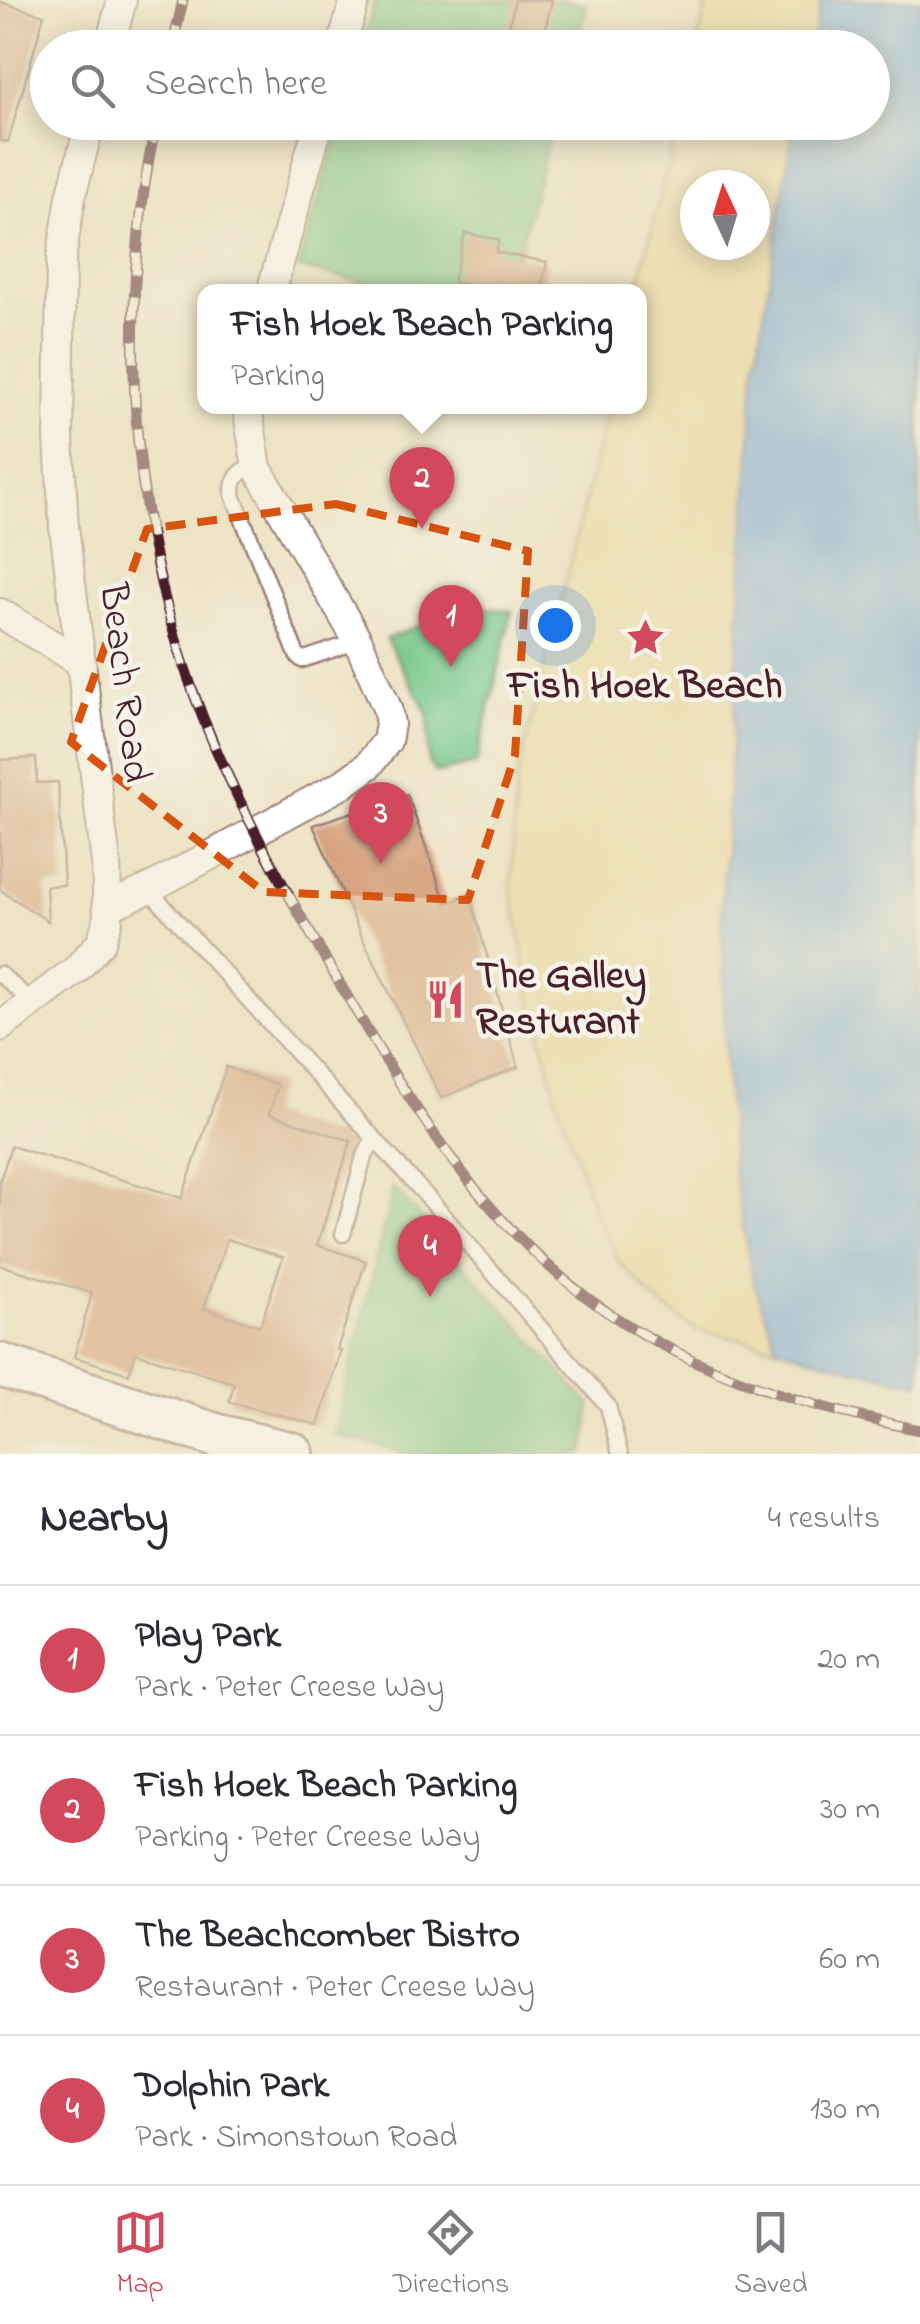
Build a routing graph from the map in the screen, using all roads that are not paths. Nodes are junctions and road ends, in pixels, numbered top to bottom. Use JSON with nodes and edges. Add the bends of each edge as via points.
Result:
{"nodes":[{"id":1,"x":122,"y":0,"type":"edge"},
{"id":2,"x":355,"y":0,"type":"edge"},
{"id":3,"x":114,"y":30,"type":"edge"},
{"id":4,"x":347,"y":30,"type":"edge"},
{"id":5,"x":86,"y":140,"type":"edge"},
{"id":6,"x":315,"y":140,"type":"edge"},
{"id":7,"x":273,"y":284,"type":"edge"},
{"id":8,"x":248,"y":414,"type":"edge"},
{"id":9,"x":256,"y":462,"type":"junction"},
{"id":10,"x":0,"y":613,"type":"edge"},
{"id":11,"x":358,"y":641,"type":"junction"},
{"id":12,"x":79,"y":661,"type":"junction"},
{"id":13,"x":148,"y":889,"type":"junction"},
{"id":14,"x":110,"y":906,"type":"junction"},
{"id":15,"x":0,"y":974,"type":"edge"},
{"id":16,"x":34,"y":1003,"type":"junction"},
{"id":17,"x":0,"y":1027,"type":"edge"},
{"id":18,"x":374,"y":1138,"type":"junction"},
{"id":19,"x":343,"y":1234,"type":"dead end"},
{"id":20,"x":0,"y":1365,"type":"edge"},
{"id":21,"x":292,"y":1454,"type":"edge"},
{"id":22,"x":620,"y":1454,"type":"edge"}],
"edges":[{"from":1,"to":3,"type":"street"},
{"from":2,"to":4,"type":"street"},
{"from":5,"to":12,"type":"street","name":"Beach Road","via":[[66,226],[58,309],[64,527]]},
{"from":6,"to":7,"type":"street"},
{"from":8,"to":9,"type":"street"},
{"from":9,"to":11,"type":"street"},
{"from":9,"to":11,"type":"lane","via":[[236,475],[233,495],[297,655],[312,659]]},
{"from":10,"to":12,"type":"street"},
{"from":11,"to":13,"type":"street","via":[[390,724],[368,766]]},
{"from":12,"to":14,"type":"street","name":"Beach Road"},
{"from":13,"to":14,"type":"street"},
{"from":13,"to":18,"type":"lane"},
{"from":14,"to":16,"type":"street","name":"Beach Road","via":[[101,942]]},
{"from":15,"to":16,"type":"lane"},
{"from":16,"to":17,"type":"street","name":"Beach Road"},
{"from":18,"to":19,"type":"lane"},
{"from":18,"to":22,"type":"lane","via":[[608,1406]]},
{"from":20,"to":21,"type":"main road"}]}
